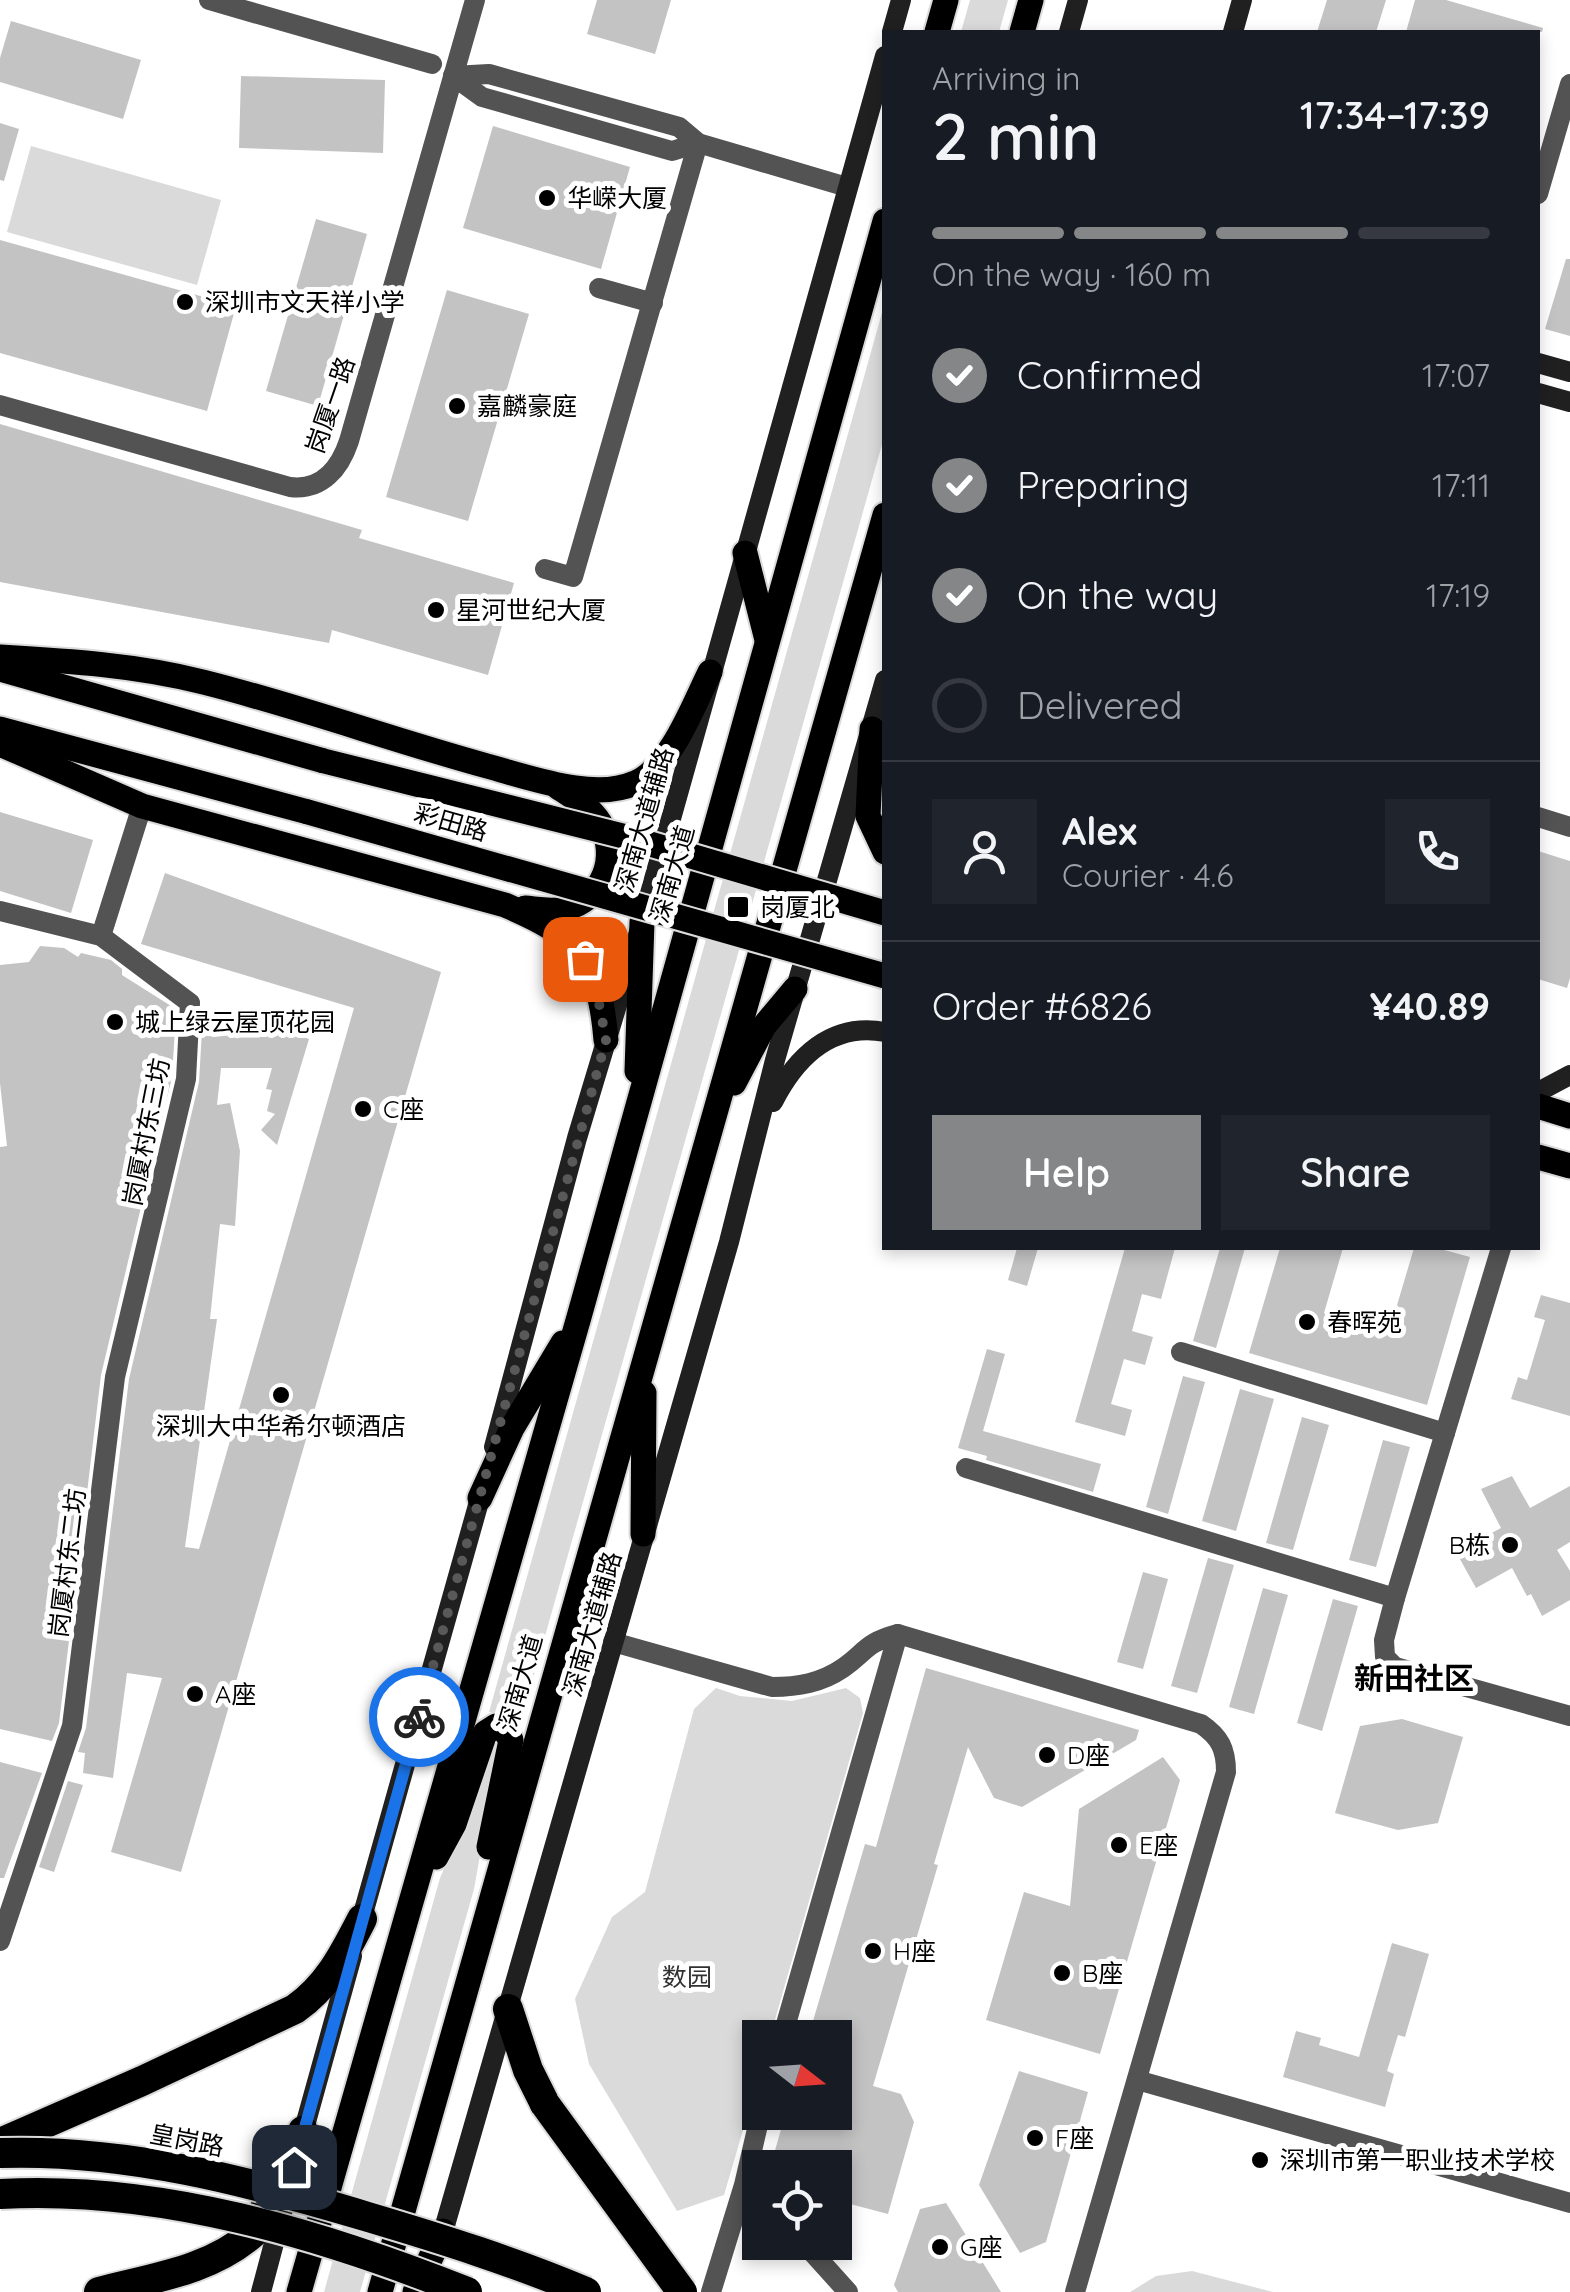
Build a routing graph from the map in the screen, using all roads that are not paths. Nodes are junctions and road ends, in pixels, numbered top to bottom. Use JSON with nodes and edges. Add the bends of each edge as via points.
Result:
{"nodes":[{"id":1,"x":209,"y":0,"type":"edge"},
{"id":2,"x":475,"y":0,"type":"edge"},
{"id":3,"x":901,"y":0,"type":"edge"},
{"id":4,"x":946,"y":0,"type":"edge"},
{"id":5,"x":1031,"y":0,"type":"edge"},
{"id":6,"x":1078,"y":0,"type":"edge"},
{"id":7,"x":1242,"y":0,"type":"edge"},
{"id":8,"x":893,"y":30,"type":"edge"},
{"id":9,"x":938,"y":30,"type":"edge"},
{"id":10,"x":1023,"y":30,"type":"edge"},
{"id":11,"x":1070,"y":30,"type":"edge"},
{"id":12,"x":1234,"y":30,"type":"edge"},
{"id":13,"x":432,"y":64,"type":"dead end"},
{"id":14,"x":882,"y":66,"type":"edge"},
{"id":15,"x":453,"y":76,"type":"junction"},
{"id":16,"x":1570,"y":84,"type":"edge"},
{"id":17,"x":698,"y":144,"type":"junction"},
{"id":18,"x":847,"y":187,"type":"junction"},
{"id":19,"x":1540,"y":187,"type":"edge"},
{"id":20,"x":882,"y":231,"type":"edge"},
{"id":21,"x":599,"y":288,"type":"dead end"},
{"id":22,"x":653,"y":303,"type":"junction"},
{"id":23,"x":1540,"y":364,"type":"edge"},
{"id":24,"x":1570,"y":372,"type":"edge"},
{"id":25,"x":1540,"y":393,"type":"edge"},
{"id":26,"x":1570,"y":402,"type":"edge"},
{"id":27,"x":0,"y":405,"type":"edge"},
{"id":28,"x":882,"y":526,"type":"edge"},
{"id":29,"x":745,"y":553,"type":"junction"},
{"id":30,"x":545,"y":569,"type":"dead end"},
{"id":31,"x":768,"y":642,"type":"junction"},
{"id":32,"x":0,"y":657,"type":"edge"},
{"id":33,"x":0,"y":669,"type":"edge"},
{"id":34,"x":710,"y":672,"type":"junction"},
{"id":35,"x":882,"y":691,"type":"edge"},
{"id":36,"x":872,"y":729,"type":"junction"},
{"id":37,"x":0,"y":730,"type":"edge"},
{"id":38,"x":0,"y":744,"type":"edge"},
{"id":39,"x":555,"y":784,"type":"junction"},
{"id":40,"x":142,"y":806,"type":"junction"},
{"id":41,"x":1540,"y":818,"type":"edge"},
{"id":42,"x":1570,"y":827,"type":"edge"},
{"id":43,"x":882,"y":846,"type":"edge"},
{"id":44,"x":505,"y":905,"type":"junction"},
{"id":45,"x":0,"y":911,"type":"edge"},
{"id":46,"x":882,"y":912,"type":"edge"},
{"id":47,"x":642,"y":922,"type":"junction"},
{"id":48,"x":100,"y":936,"type":"junction"},
{"id":49,"x":882,"y":975,"type":"edge"},
{"id":50,"x":795,"y":989,"type":"junction"},
{"id":51,"x":882,"y":1032,"type":"edge"},
{"id":52,"x":606,"y":1040,"type":"junction"},
{"id":53,"x":1570,"y":1075,"type":"edge"},
{"id":54,"x":1540,"y":1091,"type":"edge"},
{"id":55,"x":1540,"y":1107,"type":"edge"},
{"id":56,"x":1570,"y":1116,"type":"edge"},
{"id":57,"x":713,"y":1117,"type":"junction"},
{"id":58,"x":633,"y":1123,"type":"junction"},
{"id":59,"x":751,"y":1154,"type":"junction"},
{"id":60,"x":1540,"y":1158,"type":"edge"},
{"id":61,"x":1570,"y":1166,"type":"edge"},
{"id":62,"x":1500,"y":1250,"type":"edge"},
{"id":63,"x":579,"y":1317,"type":"junction"},
{"id":64,"x":1181,"y":1352,"type":"dead end"},
{"id":65,"x":644,"y":1358,"type":"junction"},
{"id":66,"x":115,"y":1376,"type":"joint"},
{"id":67,"x":1445,"y":1433,"type":"junction"},
{"id":68,"x":966,"y":1468,"type":"dead end"},
{"id":69,"x":480,"y":1498,"type":"junction"},
{"id":70,"x":643,"y":1534,"type":"junction"},
{"id":71,"x":1395,"y":1598,"type":"junction"},
{"id":72,"x":898,"y":1634,"type":"junction"},
{"id":73,"x":612,"y":1642,"type":"junction"},
{"id":74,"x":1570,"y":1716,"type":"edge"},
{"id":75,"x":0,"y":1858,"type":"edge"},
{"id":76,"x":23,"y":1865,"type":"junction"},
{"id":77,"x":416,"y":1892,"type":"junction"},
{"id":78,"x":485,"y":1912,"type":"junction"},
{"id":79,"x":362,"y":1918,"type":"junction"},
{"id":80,"x":0,"y":1941,"type":"edge"},
{"id":81,"x":508,"y":2009,"type":"junction"},
{"id":82,"x":787,"y":2020,"type":"edge"},
{"id":83,"x":1136,"y":2080,"type":"junction"},
{"id":84,"x":303,"y":2131,"type":"junction"},
{"id":85,"x":0,"y":2142,"type":"edge"},
{"id":86,"x":0,"y":2153,"type":"edge"},
{"id":87,"x":0,"y":2194,"type":"edge"},
{"id":88,"x":1570,"y":2203,"type":"edge"},
{"id":89,"x":742,"y":2216,"type":"edge"},
{"id":90,"x":452,"y":2238,"type":"junction"},
{"id":91,"x":819,"y":2260,"type":"edge"},
{"id":92,"x":98,"y":2292,"type":"edge"},
{"id":93,"x":261,"y":2292,"type":"edge"},
{"id":94,"x":299,"y":2292,"type":"edge"},
{"id":95,"x":380,"y":2292,"type":"edge"},
{"id":96,"x":416,"y":2292,"type":"edge"},
{"id":97,"x":426,"y":2292,"type":"edge"},
{"id":98,"x":467,"y":2292,"type":"edge"},
{"id":99,"x":531,"y":2292,"type":"edge"},
{"id":100,"x":586,"y":2292,"type":"edge"},
{"id":101,"x":682,"y":2292,"type":"edge"},
{"id":102,"x":711,"y":2292,"type":"edge"},
{"id":103,"x":848,"y":2292,"type":"edge"},
{"id":104,"x":1076,"y":2292,"type":"edge"}],
"edges":[{"from":1,"to":13,"type":"street"},
{"from":2,"to":15,"type":"street"},
{"from":3,"to":8,"type":"main road"},
{"from":4,"to":9,"type":"main road"},
{"from":5,"to":10,"type":"main road"},
{"from":6,"to":11,"type":"main road"},
{"from":7,"to":12,"type":"main road"},
{"from":14,"to":18,"type":"main road","name":"深南大道辅路"},
{"from":15,"to":17,"type":"street","via":[[482,97],[672,150]]},
{"from":15,"to":27,"type":"street","name":"岗厦一路","via":[[349,441],[334,472],[311,486],[290,487]]},
{"from":16,"to":19,"type":"street"},
{"from":17,"to":18,"type":"street"},
{"from":17,"to":22,"type":"street"},
{"from":18,"to":29,"type":"main road","name":"深南大道辅路"},
{"from":20,"to":31,"type":"main road","name":"深南大道"},
{"from":21,"to":22,"type":"street"},
{"from":22,"to":30,"type":"street","via":[[572,576]]},
{"from":23,"to":24,"type":"main road"},
{"from":25,"to":26,"type":"main road"},
{"from":28,"to":57,"type":"main road","name":"深南大道"},
{"from":29,"to":31,"type":"main road"},
{"from":29,"to":34,"type":"main road","name":"深南大道辅路"},
{"from":31,"to":58,"type":"main road","name":"深南大道"},
{"from":32,"to":39,"type":"main road","via":[[92,662],[204,682]]},
{"from":33,"to":46,"type":"main road","name":"彩田路","bridge":true},
{"from":34,"to":39,"type":"main road","via":[[670,751],[644,779],[600,790]]},
{"from":34,"to":47,"type":"main road","name":"深南大道辅路"},
{"from":35,"to":36,"type":"main road","name":"深南大道辅路"},
{"from":36,"to":43,"type":"main road","via":[[868,816]]},
{"from":36,"to":50,"type":"main road","name":"深南大道辅路"},
{"from":37,"to":49,"type":"main road","name":"彩田路","bridge":true},
{"from":38,"to":40,"type":"main road"},
{"from":39,"to":44,"type":"main road","via":[[600,824],[609,845],[601,886],[564,909]]},
{"from":40,"to":44,"type":"main road"},
{"from":40,"to":48,"type":"street"},
{"from":41,"to":42,"type":"street"},
{"from":44,"to":52,"type":"main road","via":[[574,944],[594,977]]},
{"from":45,"to":48,"type":"street"},
{"from":47,"to":52,"type":"main road","name":"深南大道辅路"},
{"from":47,"to":58,"type":"main road"},
{"from":48,"to":66,"type":"street","name":"岗厦村东三坊","via":[[190,1004],[186,1079]]},
{"from":50,"to":57,"type":"main road","via":[[764,1026]]},
{"from":50,"to":59,"type":"main road","name":"深南大道辅路"},
{"from":51,"to":59,"type":"main road","via":[[828,1038],[799,1060]]},
{"from":52,"to":69,"type":"main road","name":"深南大道辅路"},
{"from":53,"to":54,"type":"main road"},
{"from":55,"to":56,"type":"main road"},
{"from":57,"to":65,"type":"main road","name":"深南大道"},
{"from":58,"to":63,"type":"main road","name":"深南大道"},
{"from":59,"to":70,"type":"main road","name":"深南大道辅路"},
{"from":60,"to":61,"type":"main road"},
{"from":62,"to":67,"type":"street"},
{"from":63,"to":69,"type":"main road","via":[[529,1397]]},
{"from":63,"to":77,"type":"main road","name":"深南大道"},
{"from":64,"to":67,"type":"street"},
{"from":65,"to":70,"type":"main road"},
{"from":65,"to":78,"type":"main road","name":"深南大道"},
{"from":66,"to":76,"type":"street","name":"岗厦村东二坊","via":[[72,1726]]},
{"from":67,"to":71,"type":"street"},
{"from":68,"to":71,"type":"street"},
{"from":69,"to":79,"type":"main road","name":"深南大道辅路"},
{"from":70,"to":73,"type":"main road","name":"深南大道辅路"},
{"from":71,"to":74,"type":"street","via":[[1384,1640],[1385,1657],[1395,1666]]},
{"from":72,"to":73,"type":"street","via":[[874,1640],[842,1669],[797,1687],[772,1687]]},
{"from":72,"to":82,"type":"street"},
{"from":72,"to":83,"type":"street","via":[[1201,1724],[1218,1736],[1226,1772]]},
{"from":73,"to":81,"type":"main road","name":"深南大道辅路"},
{"from":75,"to":76,"type":"street"},
{"from":76,"to":80,"type":"street","name":"岗厦村东二坊"},
{"from":77,"to":78,"type":"main road","via":[[454,1824],[484,1733],[496,1726],[512,1740],[490,1836]]},
{"from":77,"to":94,"type":"main road","name":"深南大道"},
{"from":78,"to":95,"type":"main road","name":"深南大道"},
{"from":79,"to":84,"type":"main road","name":"深南大道辅路"},
{"from":79,"to":85,"type":"highway","via":[[339,1964],[294,2009]]},
{"from":81,"to":90,"type":"main road","name":"深南大道辅路"},
{"from":81,"to":101,"type":"highway","bridge":true,"via":[[545,2104]]},
{"from":83,"to":88,"type":"street"},
{"from":83,"to":104,"type":"street"},
{"from":84,"to":92,"type":"highway","via":[[240,2245],[210,2262]]},
{"from":84,"to":93,"type":"main road","name":"深南大道辅路"},
{"from":86,"to":90,"type":"highway","name":"皇岗路","bridge":true,"via":[[167,2166]]},
{"from":87,"to":98,"type":"highway","bridge":true,"via":[[158,2202],[306,2238]]},
{"from":89,"to":102,"type":"street"},
{"from":90,"to":96,"type":"main road"},
{"from":90,"to":97,"type":"main road","name":"深南大道辅路"},
{"from":90,"to":99,"type":"highway","bridge":true},
{"from":90,"to":100,"type":"highway","name":"皇岗路","bridge":true},
{"from":91,"to":103,"type":"street"}]}
